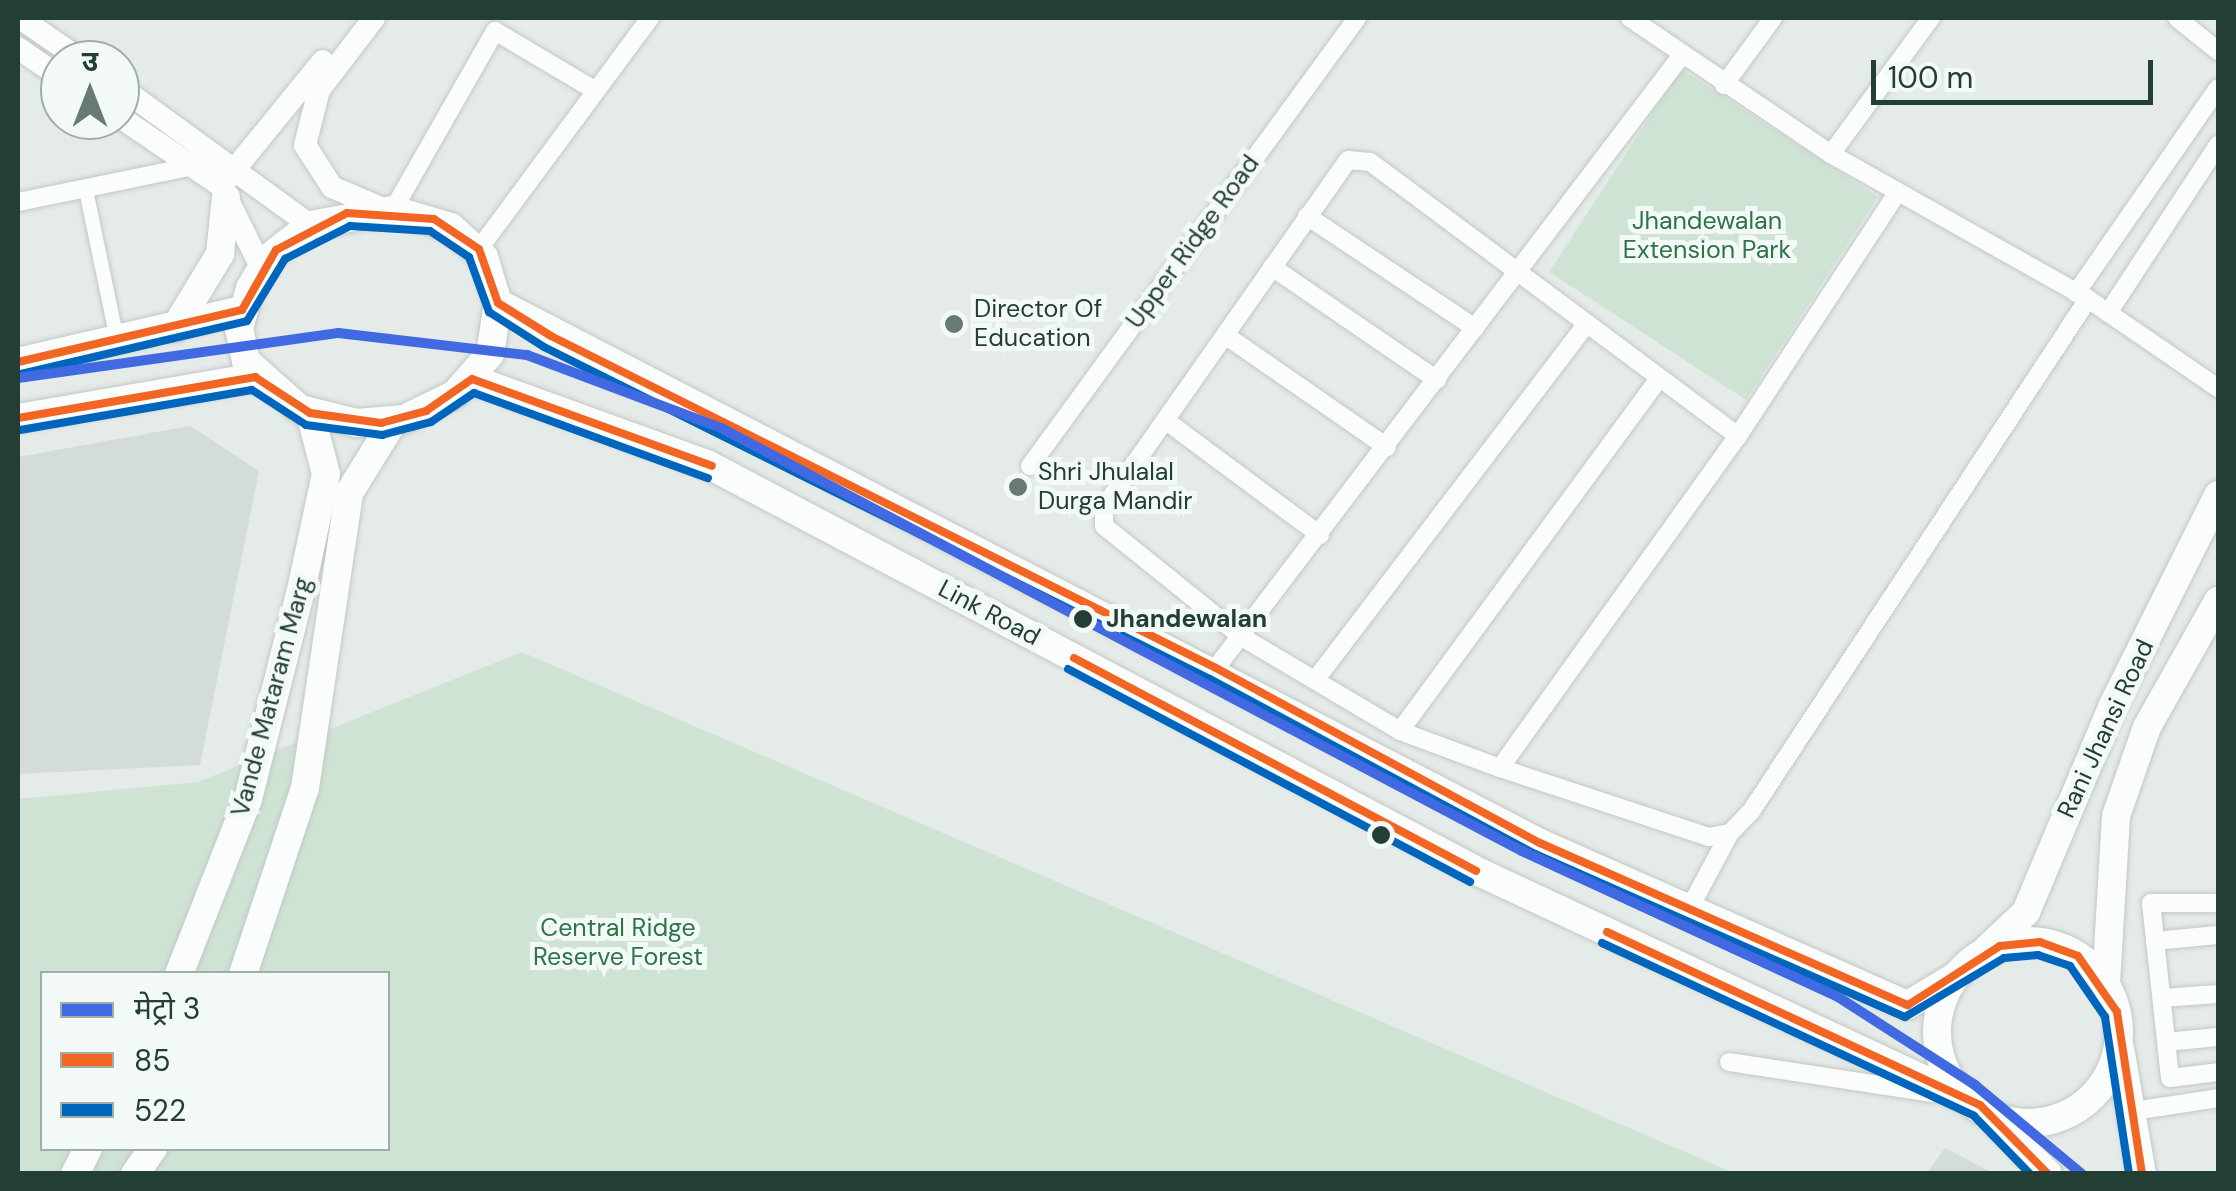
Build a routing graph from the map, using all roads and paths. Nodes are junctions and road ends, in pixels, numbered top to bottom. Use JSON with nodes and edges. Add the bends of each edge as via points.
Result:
{"nodes":[{"id":1,"x":358,"y":18,"type":"edge"},
{"id":2,"x":374,"y":18,"type":"edge"},
{"id":3,"x":650,"y":18,"type":"edge"},
{"id":4,"x":1357,"y":18,"type":"edge"},
{"id":5,"x":1630,"y":18,"type":"edge"},
{"id":6,"x":1773,"y":18,"type":"edge"},
{"id":7,"x":1931,"y":18,"type":"edge"},
{"id":8,"x":2176,"y":18,"type":"edge"},
{"id":9,"x":35,"y":22,"type":"edge"},
{"id":10,"x":57,"y":40,"type":"edge"},
{"id":11,"x":20,"y":50,"type":"edge"},
{"id":12,"x":2218,"y":51,"type":"edge"},
{"id":13,"x":1682,"y":56,"type":"junction"},
{"id":14,"x":1724,"y":85,"type":"junction"},
{"id":15,"x":2218,"y":88,"type":"edge"},
{"id":16,"x":596,"y":91,"type":"junction"},
{"id":17,"x":140,"y":101,"type":"edge"},
{"id":18,"x":140,"y":131,"type":"edge"},
{"id":19,"x":2218,"y":145,"type":"edge"},
{"id":20,"x":1831,"y":154,"type":"junction"},
{"id":21,"x":193,"y":166,"type":"junction"},
{"id":22,"x":243,"y":173,"type":"junction"},
{"id":23,"x":86,"y":190,"type":"junction"},
{"id":24,"x":224,"y":192,"type":"junction"},
{"id":25,"x":1897,"y":193,"type":"junction"},
{"id":26,"x":18,"y":202,"type":"edge"},
{"id":27,"x":388,"y":209,"type":"junction"},
{"id":28,"x":1307,"y":216,"type":"junction"},
{"id":29,"x":310,"y":226,"type":"junction"},
{"id":30,"x":479,"y":250,"type":"junction"},
{"id":31,"x":261,"y":267,"type":"junction"},
{"id":32,"x":1272,"y":267,"type":"junction"},
{"id":33,"x":1516,"y":268,"type":"junction"},
{"id":34,"x":2082,"y":296,"type":"junction"},
{"id":35,"x":498,"y":303,"type":"junction"},
{"id":36,"x":242,"y":310,"type":"junction"},
{"id":37,"x":2108,"y":312,"type":"junction"},
{"id":38,"x":1586,"y":323,"type":"junction"},
{"id":39,"x":175,"y":328,"type":"junction"},
{"id":40,"x":1475,"y":328,"type":"junction"},
{"id":41,"x":1224,"y":335,"type":"junction"},
{"id":42,"x":117,"y":340,"type":"junction"},
{"id":43,"x":18,"y":362,"type":"edge"},
{"id":44,"x":255,"y":378,"type":"junction"},
{"id":45,"x":472,"y":379,"type":"junction"},
{"id":46,"x":1658,"y":379,"type":"junction"},
{"id":47,"x":1437,"y":380,"type":"junction"},
{"id":48,"x":2218,"y":388,"type":"edge"},
{"id":49,"x":310,"y":413,"type":"junction"},
{"id":50,"x":18,"y":418,"type":"edge"},
{"id":51,"x":1164,"y":420,"type":"junction"},
{"id":52,"x":393,"y":422,"type":"junction"},
{"id":53,"x":1738,"y":436,"type":"junction"},
{"id":54,"x":1387,"y":447,"type":"junction"},
{"id":55,"x":1030,"y":466,"type":"dead end"},
{"id":56,"x":2218,"y":495,"type":"edge"},
{"id":57,"x":1320,"y":535,"type":"junction"},
{"id":58,"x":2218,"y":601,"type":"edge"},
{"id":59,"x":1242,"y":637,"type":"junction"},
{"id":60,"x":1216,"y":668,"type":"junction"},
{"id":61,"x":1316,"y":680,"type":"junction"},
{"id":62,"x":1400,"y":731,"type":"junction"},
{"id":63,"x":1500,"y":768,"type":"junction"},
{"id":64,"x":1730,"y":833,"type":"junction"},
{"id":65,"x":2218,"y":903,"type":"edge"},
{"id":66,"x":1689,"y":909,"type":"junction"},
{"id":67,"x":2218,"y":936,"type":"edge"},
{"id":68,"x":2156,"y":941,"type":"junction"},
{"id":69,"x":1982,"y":954,"type":"junction"},
{"id":70,"x":180,"y":971,"type":"edge"},
{"id":71,"x":244,"y":971,"type":"edge"},
{"id":72,"x":1956,"y":976,"type":"junction"},
{"id":73,"x":2106,"y":984,"type":"junction"},
{"id":74,"x":2218,"y":994,"type":"edge"},
{"id":75,"x":2162,"y":998,"type":"junction"},
{"id":76,"x":2218,"y":1037,"type":"edge"},
{"id":77,"x":2119,"y":1042,"type":"junction"},
{"id":78,"x":2166,"y":1042,"type":"junction"},
{"id":79,"x":1729,"y":1062,"type":"dead end"},
{"id":80,"x":2218,"y":1072,"type":"edge"},
{"id":81,"x":2218,"y":1098,"type":"edge"},
{"id":82,"x":1981,"y":1106,"type":"junction"},
{"id":83,"x":2127,"y":1112,"type":"junction"},
{"id":84,"x":86,"y":1151,"type":"edge"},
{"id":85,"x":151,"y":1151,"type":"edge"},
{"id":86,"x":75,"y":1174,"type":"edge"},
{"id":87,"x":135,"y":1174,"type":"edge"},
{"id":88,"x":2048,"y":1174,"type":"edge"},
{"id":89,"x":2142,"y":1174,"type":"edge"}],
"edges":[{"from":1,"to":22,"type":"street"},
{"from":2,"to":27,"type":"street","via":[[308,120],[316,171],[340,193]]},
{"from":3,"to":16,"type":"street"},
{"from":4,"to":55,"type":"street","name":"Upper Ridge Road"},
{"from":5,"to":13,"type":"street"},
{"from":6,"to":14,"type":"street"},
{"from":7,"to":20,"type":"street"},
{"from":8,"to":12,"type":"street"},
{"from":9,"to":10,"type":"street"},
{"from":9,"to":11,"type":"street"},
{"from":13,"to":14,"type":"street"},
{"from":13,"to":33,"type":"street"},
{"from":14,"to":20,"type":"street"},
{"from":15,"to":34,"type":"street"},
{"from":16,"to":27,"type":"street","via":[[495,31]]},
{"from":16,"to":30,"type":"street"},
{"from":17,"to":22,"type":"street"},
{"from":18,"to":21,"type":"street"},
{"from":19,"to":37,"type":"street"},
{"from":20,"to":25,"type":"street"},
{"from":21,"to":23,"type":"street"},
{"from":21,"to":24,"type":"street"},
{"from":22,"to":24,"type":"street"},
{"from":22,"to":29,"type":"street"},
{"from":23,"to":26,"type":"street"},
{"from":23,"to":42,"type":"street"},
{"from":24,"to":31,"type":"street"},
{"from":24,"to":39,"type":"main road","via":[[220,254]]},
{"from":25,"to":34,"type":"street"},
{"from":25,"to":53,"type":"street"},
{"from":27,"to":29,"type":"main road"},
{"from":27,"to":30,"type":"main road","via":[[444,224]]},
{"from":28,"to":32,"type":"street"},
{"from":28,"to":33,"type":"street","via":[[1358,156]]},
{"from":28,"to":40,"type":"street"},
{"from":29,"to":31,"type":"main road"},
{"from":30,"to":35,"type":"main road"},
{"from":31,"to":36,"type":"main road"},
{"from":32,"to":41,"type":"street"},
{"from":32,"to":47,"type":"street"},
{"from":33,"to":38,"type":"street"},
{"from":33,"to":40,"type":"street"},
{"from":34,"to":37,"type":"street"},
{"from":34,"to":64,"type":"street"},
{"from":35,"to":45,"type":"main road","via":[[494,344]]},
{"from":35,"to":60,"type":"main road","name":"Link Road"},
{"from":36,"to":39,"type":"main road"},
{"from":36,"to":44,"type":"main road","via":[[241,348]]},
{"from":37,"to":48,"type":"street"},
{"from":38,"to":46,"type":"street"},
{"from":38,"to":61,"type":"street"},
{"from":39,"to":42,"type":"main road"},
{"from":40,"to":47,"type":"street"},
{"from":41,"to":51,"type":"street"},
{"from":41,"to":54,"type":"street"},
{"from":42,"to":43,"type":"main road"},
{"from":44,"to":49,"type":"main road"},
{"from":44,"to":50,"type":"main road"},
{"from":45,"to":52,"type":"main road"},
{"from":45,"to":82,"type":"main road","name":"Link Road","via":[[707,464],[1481,873]]},
{"from":46,"to":53,"type":"street"},
{"from":46,"to":62,"type":"street"},
{"from":47,"to":54,"type":"street"},
{"from":49,"to":52,"type":"main road"},
{"from":49,"to":70,"type":"main road","name":"Vande Mataram Marg","via":[[326,474],[303,581],[248,799]]},
{"from":51,"to":57,"type":"street"},
{"from":51,"to":59,"type":"street","via":[[1102,520]]},
{"from":52,"to":71,"type":"main road","name":"Vande Mataram Marg","via":[[349,493],[305,788]]},
{"from":53,"to":63,"type":"street"},
{"from":54,"to":57,"type":"street"},
{"from":56,"to":69,"type":"main road","name":"Rani Jhansi Road","via":[[2112,706],[2026,912]]},
{"from":57,"to":59,"type":"street"},
{"from":58,"to":73,"type":"main road","name":"Rani Jhansi Road","via":[[2148,727],[2116,816]]},
{"from":59,"to":60,"type":"street"},
{"from":59,"to":61,"type":"street"},
{"from":60,"to":66,"type":"main road","name":"Link Road","via":[[1540,843]]},
{"from":61,"to":62,"type":"street"},
{"from":62,"to":63,"type":"street"},
{"from":63,"to":64,"type":"street","via":[[1692,832]]},
{"from":64,"to":66,"type":"street"},
{"from":65,"to":68,"type":"street","via":[[2151,903]]},
{"from":66,"to":72,"type":"main road","name":"Link Road","via":[[1908,1006]]},
{"from":67,"to":68,"type":"street"},
{"from":68,"to":75,"type":"street"},
{"from":69,"to":72,"type":"main road"},
{"from":69,"to":73,"type":"main road","via":[[2020,942],[2060,947]]},
{"from":72,"to":82,"type":"main road","via":[[1939,1010],[1938,1049],[1953,1084]]},
{"from":73,"to":77,"type":"main road"},
{"from":74,"to":75,"type":"street"},
{"from":75,"to":78,"type":"street"},
{"from":76,"to":78,"type":"street"},
{"from":77,"to":82,"type":"main road","via":[[2104,1084],[2070,1113],[2026,1123]]},
{"from":77,"to":83,"type":"main road"},
{"from":78,"to":80,"type":"street","via":[[2170,1078]]},
{"from":79,"to":82,"type":"street"},
{"from":81,"to":83,"type":"street"},
{"from":82,"to":88,"type":"main road"},
{"from":83,"to":89,"type":"main road"},
{"from":84,"to":86,"type":"main road"},
{"from":85,"to":87,"type":"main road"}]}
